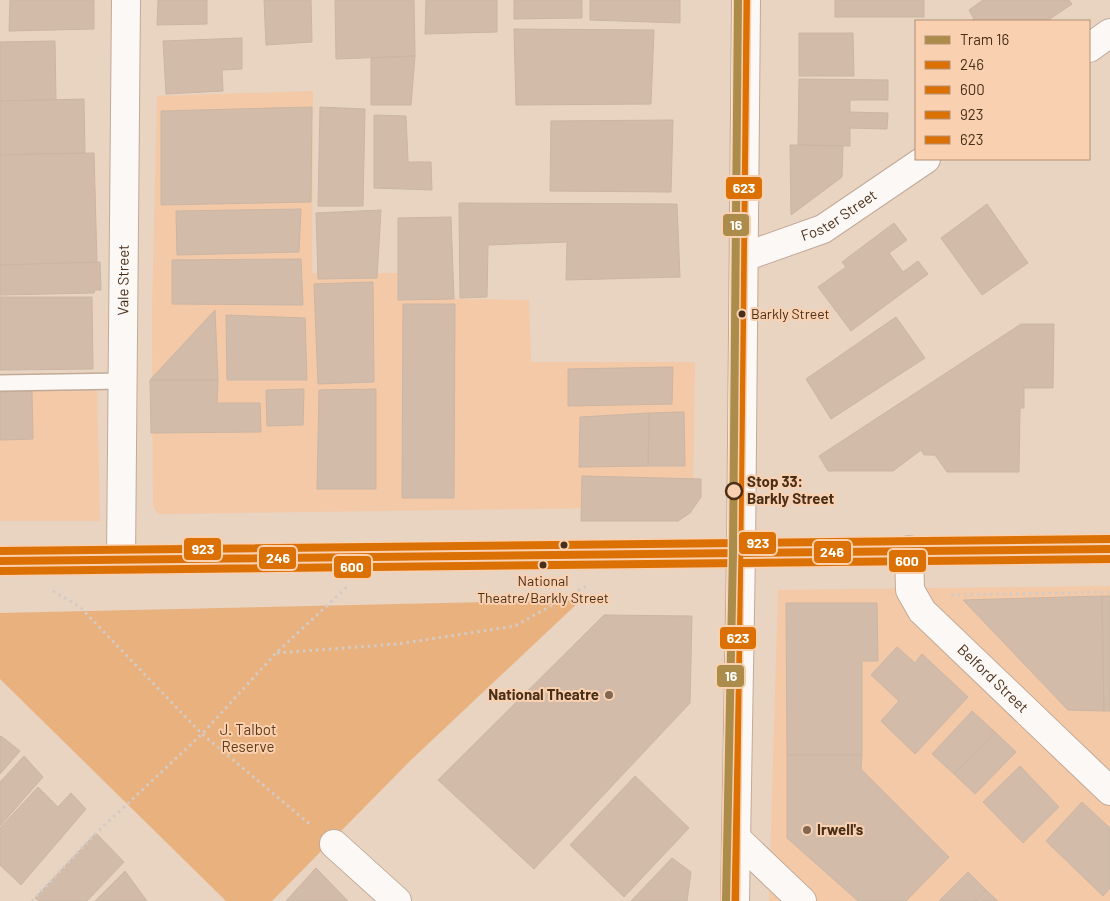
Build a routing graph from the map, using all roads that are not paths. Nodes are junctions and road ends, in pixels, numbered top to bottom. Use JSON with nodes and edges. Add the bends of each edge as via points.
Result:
{"nodes":[{"id":1,"x":126,"y":0,"type":"edge"},
{"id":2,"x":746,"y":0,"type":"edge"},
{"id":3,"x":1110,"y":33,"type":"edge"},
{"id":4,"x":1090,"y":47,"type":"edge"},
{"id":5,"x":925,"y":160,"type":"edge"},
{"id":6,"x":744,"y":257,"type":"junction"},
{"id":7,"x":122,"y":380,"type":"junction"},
{"id":8,"x":0,"y":383,"type":"edge"},
{"id":9,"x":1110,"y":549,"type":"edge"},
{"id":10,"x":909,"y":550,"type":"junction"},
{"id":11,"x":741,"y":552,"type":"junction"},
{"id":12,"x":121,"y":560,"type":"junction"},
{"id":13,"x":0,"y":561,"type":"edge"},
{"id":14,"x":1110,"y":790,"type":"edge"},
{"id":15,"x":736,"y":838,"type":"junction"},
{"id":16,"x":334,"y":844,"type":"road end"},
{"id":17,"x":396,"y":901,"type":"edge"},
{"id":18,"x":735,"y":901,"type":"edge"},
{"id":19,"x":802,"y":901,"type":"edge"}],
"edges":[{"from":1,"to":7,"type":"main road","name":"Vale Street"},
{"from":2,"to":6,"type":"main road"},
{"from":3,"to":4,"type":"main road"},
{"from":5,"to":6,"type":"main road","name":"Foster Street","via":[[823,229]]},
{"from":6,"to":11,"type":"main road"},
{"from":7,"to":8,"type":"lane"},
{"from":7,"to":12,"type":"main road","name":"Vale Street"},
{"from":9,"to":10,"type":"main road"},
{"from":10,"to":11,"type":"main road"},
{"from":10,"to":14,"type":"main road","name":"Belford Street","via":[[910,590],[922,611]]},
{"from":11,"to":12,"type":"main road"},
{"from":11,"to":15,"type":"main road"},
{"from":12,"to":13,"type":"main road"},
{"from":15,"to":18,"type":"main road"},
{"from":15,"to":19,"type":"main road"},
{"from":16,"to":17,"type":"main road"}]}
